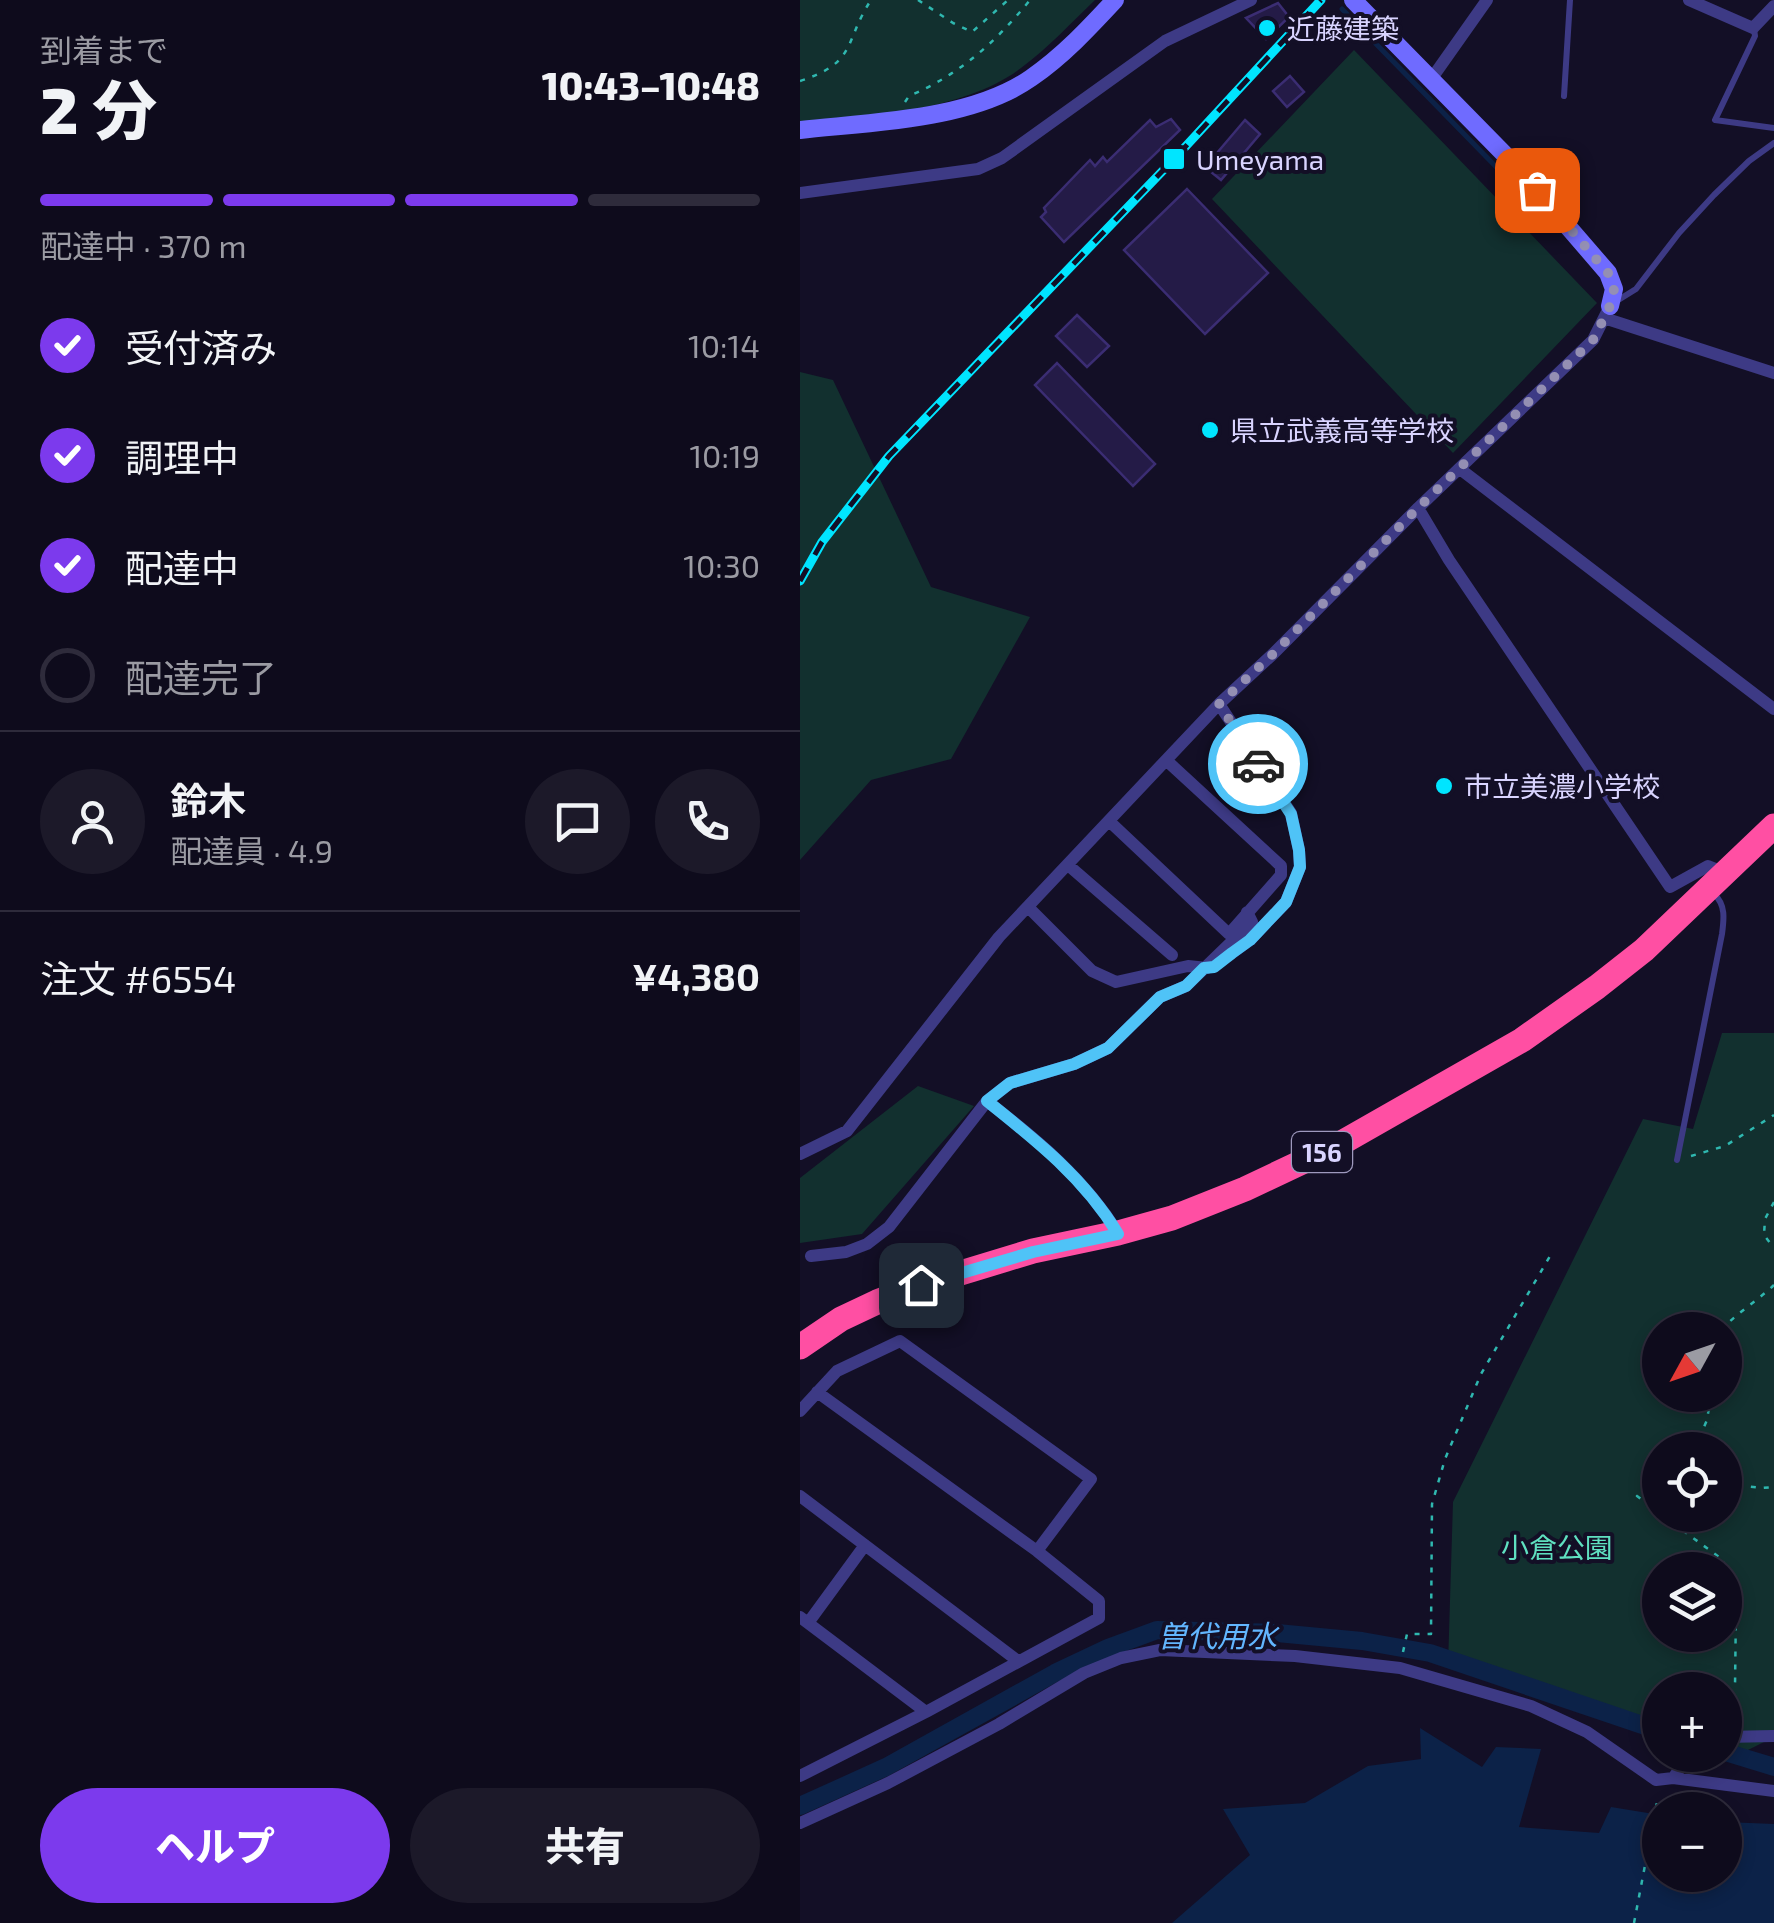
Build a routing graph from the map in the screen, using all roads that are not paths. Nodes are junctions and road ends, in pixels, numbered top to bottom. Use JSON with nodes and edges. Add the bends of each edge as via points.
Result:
{"nodes":[{"id":1,"x":1115,"y":0,"type":"edge"},
{"id":2,"x":1251,"y":0,"type":"edge"},
{"id":3,"x":1353,"y":0,"type":"edge"},
{"id":4,"x":1487,"y":0,"type":"edge"},
{"id":5,"x":1570,"y":0,"type":"edge"},
{"id":6,"x":1690,"y":0,"type":"edge"},
{"id":7,"x":1774,"y":6,"type":"edge"},
{"id":8,"x":1753,"y":28,"type":"junction"},
{"id":9,"x":1432,"y":78,"type":"junction"},
{"id":10,"x":1564,"y":96,"type":"dead end"},
{"id":11,"x":1774,"y":128,"type":"edge"},
{"id":12,"x":800,"y":130,"type":"edge"},
{"id":13,"x":1774,"y":144,"type":"edge"},
{"id":14,"x":800,"y":193,"type":"edge"},
{"id":15,"x":1607,"y":312,"type":"junction"},
{"id":16,"x":1774,"y":373,"type":"edge"},
{"id":17,"x":1460,"y":469,"type":"junction"},
{"id":18,"x":1418,"y":508,"type":"junction"},
{"id":19,"x":1219,"y":704,"type":"junction"},
{"id":20,"x":1774,"y":709,"type":"edge"},
{"id":21,"x":1166,"y":760,"type":"junction"},
{"id":22,"x":1109,"y":821,"type":"junction"},
{"id":23,"x":1774,"y":826,"type":"edge"},
{"id":24,"x":1068,"y":865,"type":"junction"},
{"id":25,"x":1717,"y":881,"type":"junction"},
{"id":26,"x":1028,"y":908,"type":"junction"},
{"id":27,"x":1247,"y":912,"type":"junction"},
{"id":28,"x":1172,"y":955,"type":"dead end"},
{"id":29,"x":1204,"y":968,"type":"junction"},
{"id":30,"x":987,"y":1101,"type":"junction"},
{"id":31,"x":800,"y":1154,"type":"edge"},
{"id":32,"x":1677,"y":1160,"type":"road end"},
{"id":33,"x":1118,"y":1234,"type":"junction"},
{"id":34,"x":811,"y":1256,"type":"dead end"},
{"id":35,"x":800,"y":1347,"type":"edge"},
{"id":36,"x":817,"y":1392,"type":"junction"},
{"id":37,"x":800,"y":1411,"type":"edge"},
{"id":38,"x":800,"y":1496,"type":"edge"},
{"id":39,"x":865,"y":1545,"type":"junction"},
{"id":40,"x":1036,"y":1551,"type":"junction"},
{"id":41,"x":804,"y":1620,"type":"edge"},
{"id":42,"x":1018,"y":1661,"type":"junction"},
{"id":43,"x":926,"y":1712,"type":"junction"},
{"id":44,"x":1774,"y":1736,"type":"edge"},
{"id":45,"x":1742,"y":1737,"type":"edge"},
{"id":46,"x":1677,"y":1772,"type":"edge"},
{"id":47,"x":800,"y":1776,"type":"edge"},
{"id":48,"x":1673,"y":1778,"type":"junction"},
{"id":49,"x":1774,"y":1791,"type":"edge"},
{"id":50,"x":802,"y":1819,"type":"edge"}],
"edges":[{"from":1,"to":12,"type":"street","via":[[1072,46],[990,100],[948,112]]},
{"from":2,"to":14,"type":"street","via":[[1165,41],[978,169]]},
{"from":3,"to":9,"type":"street"},
{"from":4,"to":9,"type":"street"},
{"from":5,"to":10,"type":"lane"},
{"from":6,"to":8,"type":"street"},
{"from":7,"to":8,"type":"street"},
{"from":8,"to":11,"type":"lane","via":[[1715,120]]},
{"from":9,"to":15,"type":"street","via":[[1608,273],[1614,289]]},
{"from":13,"to":15,"type":"lane","via":[[1714,196],[1636,289]]},
{"from":15,"to":16,"type":"street"},
{"from":15,"to":17,"type":"street","via":[[1593,340]]},
{"from":17,"to":18,"type":"street"},
{"from":17,"to":20,"type":"street"},
{"from":18,"to":19,"type":"street"},
{"from":18,"to":25,"type":"street","via":[[1670,887],[1708,866]]},
{"from":19,"to":21,"type":"street"},
{"from":19,"to":29,"type":"street","via":[[1291,814],[1300,867],[1286,902],[1250,940]]},
{"from":21,"to":22,"type":"street"},
{"from":21,"to":27,"type":"street","via":[[1281,866],[1281,875]]},
{"from":22,"to":24,"type":"street"},
{"from":22,"to":27,"type":"street","via":[[1229,934]]},
{"from":23,"to":25,"type":"highway","number":"156"},
{"from":24,"to":26,"type":"street"},
{"from":24,"to":28,"type":"street"},
{"from":25,"to":32,"type":"lane","via":[[1722,934]]},
{"from":25,"to":33,"type":"highway","number":"156","via":[[1644,950],[1522,1040],[1321,1153],[1220,1200]]},
{"from":26,"to":29,"type":"street","via":[[1092,971],[1116,982]]},
{"from":26,"to":31,"type":"street","via":[[848,1131]]},
{"from":27,"to":29,"type":"street","via":[[1252,922]]},
{"from":29,"to":30,"type":"street","via":[[1186,986],[1160,997],[1108,1048],[1010,1083]]},
{"from":30,"to":33,"type":"street","via":[[1052,1152]]},
{"from":30,"to":34,"type":"street","via":[[889,1227],[846,1252]]},
{"from":33,"to":35,"type":"highway","number":"156","via":[[921,1285],[841,1319]]},
{"from":36,"to":37,"type":"street"},
{"from":36,"to":40,"type":"street"},
{"from":36,"to":40,"type":"street","via":[[837,1371],[900,1341],[1091,1479]]},
{"from":38,"to":39,"type":"street"},
{"from":39,"to":41,"type":"street"},
{"from":39,"to":42,"type":"street"},
{"from":40,"to":42,"type":"street","via":[[1099,1601],[1098,1618]]},
{"from":41,"to":43,"type":"street"},
{"from":42,"to":43,"type":"street"},
{"from":43,"to":47,"type":"street"},
{"from":44,"to":45,"type":"street"},
{"from":46,"to":48,"type":"street"},
{"from":48,"to":49,"type":"street"},
{"from":48,"to":50,"type":"street","via":[[1656,1780],[1587,1732],[1531,1706],[1400,1668],[1160,1650],[1084,1673],[888,1783]]}]}
